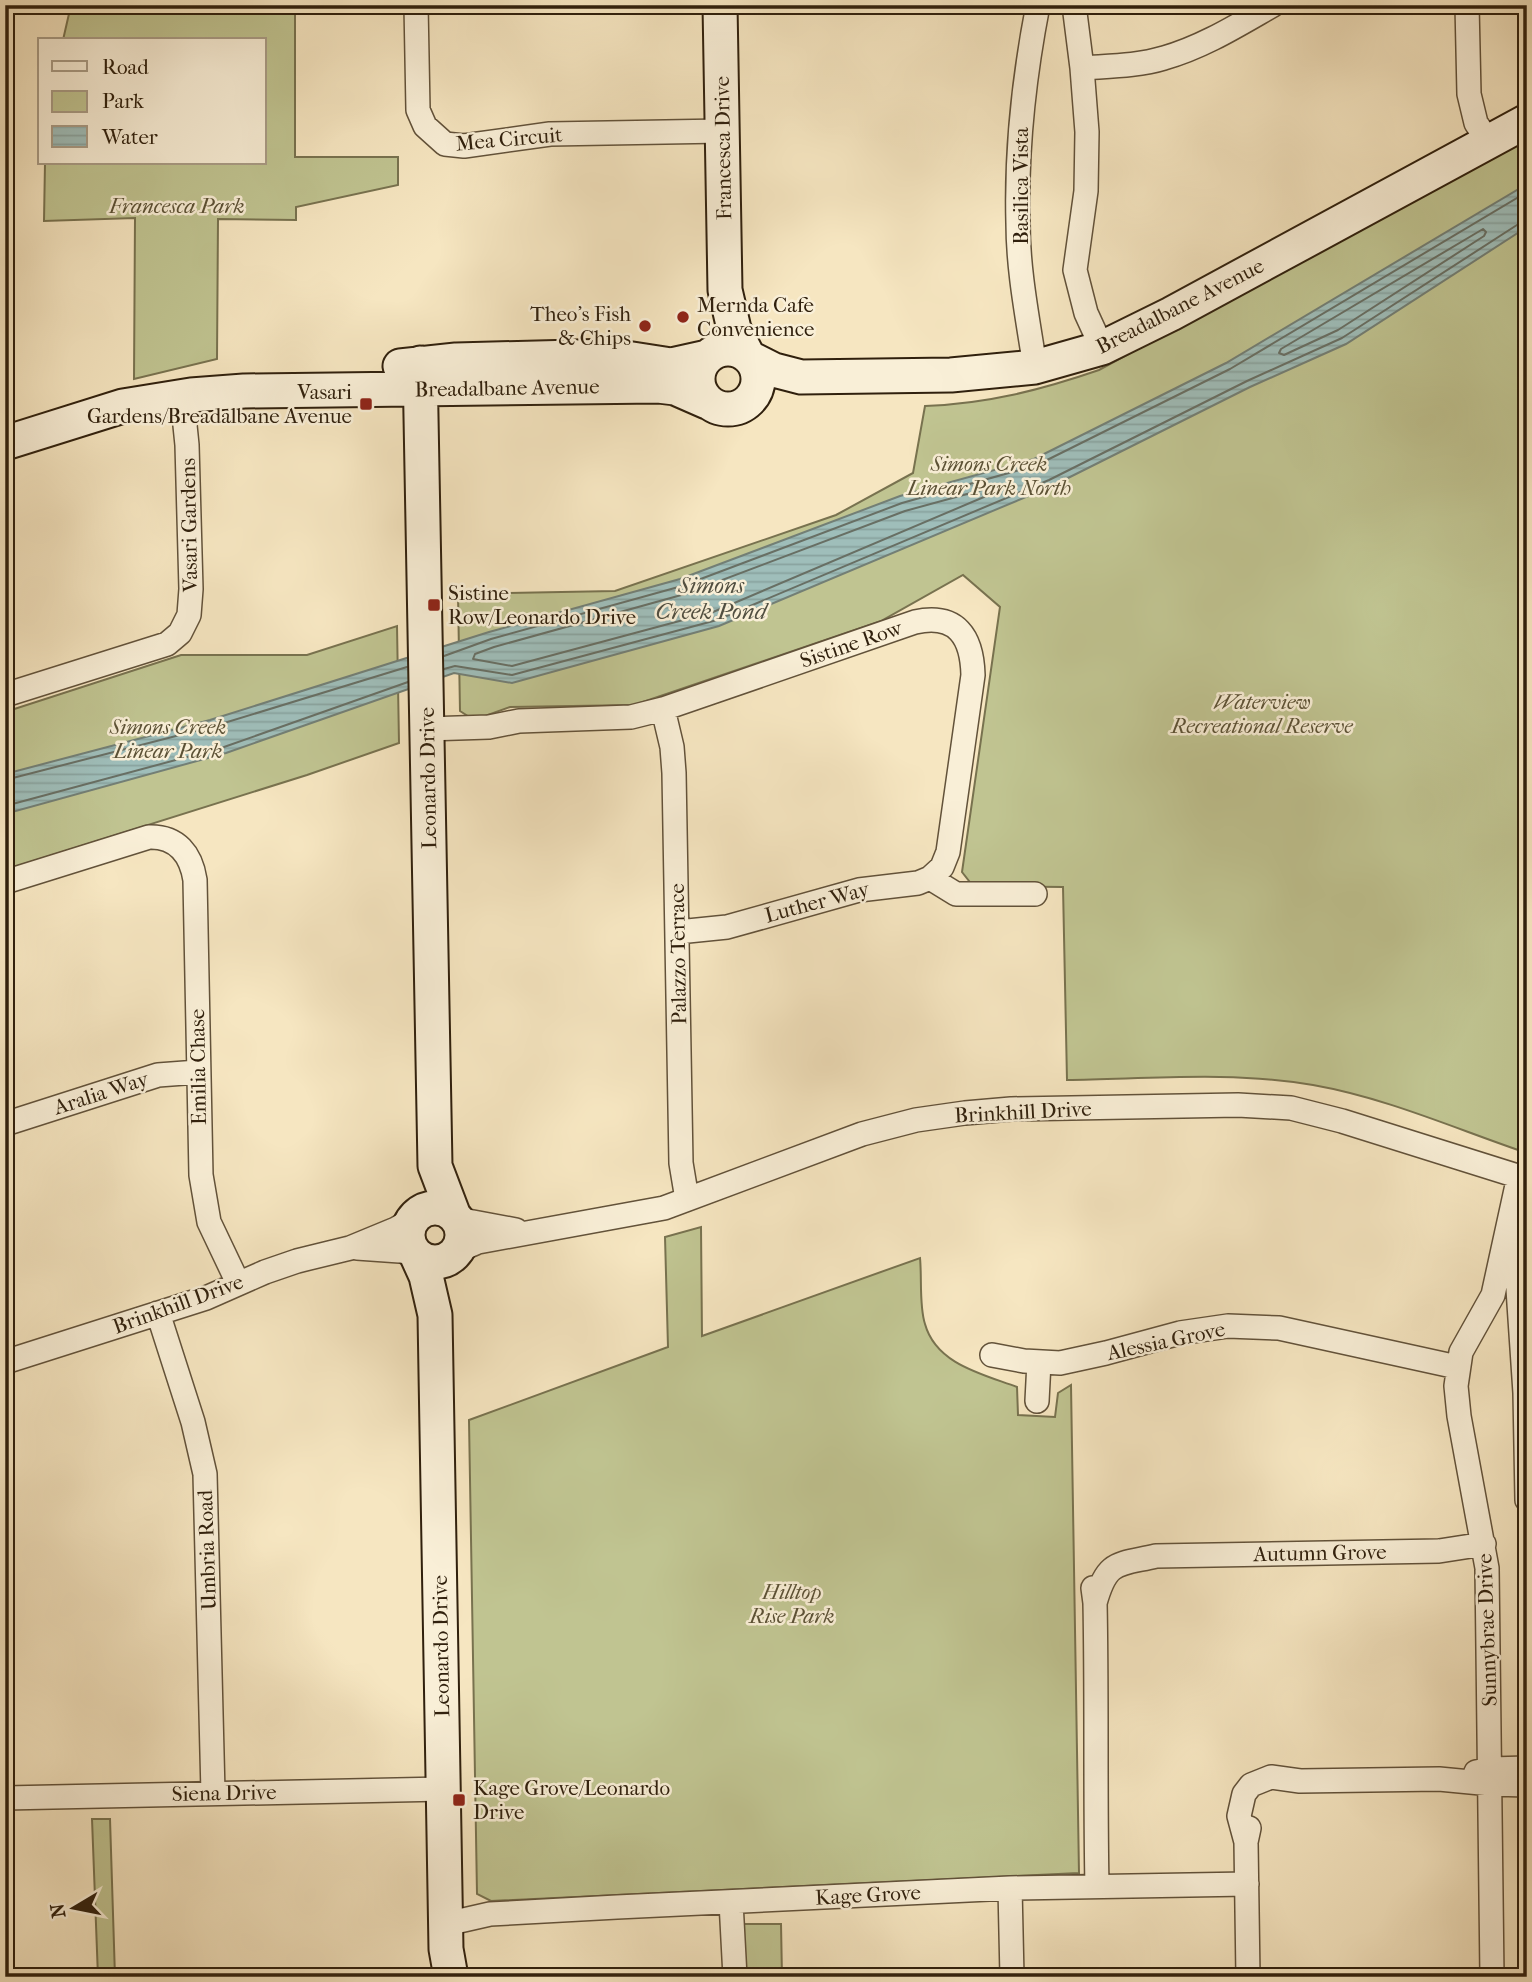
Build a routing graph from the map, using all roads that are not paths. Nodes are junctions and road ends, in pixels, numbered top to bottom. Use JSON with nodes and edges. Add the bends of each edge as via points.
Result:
{"nodes":[{"id":1,"x":416,"y":5,"type":"edge"},
{"id":2,"x":720,"y":5,"type":"edge"},
{"id":3,"x":1038,"y":5,"type":"edge"},
{"id":4,"x":1074,"y":5,"type":"edge"},
{"id":5,"x":1273,"y":5,"type":"edge"},
{"id":6,"x":1467,"y":5,"type":"edge"},
{"id":7,"x":1082,"y":68,"type":"junction"},
{"id":8,"x":723,"y":131,"type":"junction"},
{"id":9,"x":1505,"y":132,"type":"edge"},
{"id":10,"x":725,"y":290,"type":"junction"},
{"id":11,"x":1102,"y":348,"type":"junction"},
{"id":12,"x":708,"y":356,"type":"junction"},
{"id":13,"x":749,"y":357,"type":"junction"},
{"id":14,"x":1035,"y":367,"type":"junction"},
{"id":15,"x":420,"y":376,"type":"junction"},
{"id":16,"x":801,"y":377,"type":"junction"},
{"id":17,"x":182,"y":396,"type":"junction"},
{"id":18,"x":751,"y":400,"type":"junction"},
{"id":19,"x":707,"y":402,"type":"junction"},
{"id":20,"x":5,"y":443,"type":"edge"},
{"id":21,"x":5,"y":695,"type":"edge"},
{"id":22,"x":663,"y":709,"type":"junction"},
{"id":23,"x":426,"y":726,"type":"junction"},
{"id":24,"x":930,"y":878,"type":"junction"},
{"id":25,"x":5,"y":882,"type":"edge"},
{"id":26,"x":1035,"y":894,"type":"dead end"},
{"id":27,"x":678,"y":932,"type":"junction"},
{"id":28,"x":198,"y":1072,"type":"junction"},
{"id":29,"x":5,"y":1124,"type":"edge"},
{"id":30,"x":435,"y":1166,"type":"junction"},
{"id":31,"x":1523,"y":1177,"type":"edge"},
{"id":32,"x":687,"y":1199,"type":"junction"},
{"id":33,"x":1527,"y":1202,"type":"edge"},
{"id":34,"x":456,"y":1235,"type":"junction"},
{"id":35,"x":414,"y":1236,"type":"junction"},
{"id":36,"x":350,"y":1248,"type":"junction"},
{"id":37,"x":238,"y":1283,"type":"junction"},
{"id":38,"x":1493,"y":1295,"type":"junction"},
{"id":39,"x":1517,"y":1297,"type":"junction"},
{"id":40,"x":158,"y":1313,"type":"junction"},
{"id":41,"x":435,"y":1315,"type":"junction"},
{"id":42,"x":992,"y":1356,"type":"dead end"},
{"id":43,"x":5,"y":1362,"type":"edge"},
{"id":44,"x":1039,"y":1362,"type":"junction"},
{"id":45,"x":1457,"y":1367,"type":"junction"},
{"id":46,"x":1037,"y":1401,"type":"dead end"},
{"id":47,"x":1527,"y":1500,"type":"edge"},
{"id":48,"x":1484,"y":1545,"type":"junction"},
{"id":49,"x":1527,"y":1768,"type":"edge"},
{"id":50,"x":1491,"y":1777,"type":"junction"},
{"id":51,"x":1527,"y":1784,"type":"edge"},
{"id":52,"x":444,"y":1789,"type":"junction"},
{"id":53,"x":213,"y":1793,"type":"junction"},
{"id":54,"x":5,"y":1798,"type":"edge"},
{"id":55,"x":1247,"y":1884,"type":"junction"},
{"id":56,"x":1097,"y":1886,"type":"junction"},
{"id":57,"x":1010,"y":1888,"type":"junction"},
{"id":58,"x":731,"y":1902,"type":"junction"},
{"id":59,"x":446,"y":1916,"type":"junction"},
{"id":60,"x":451,"y":1977,"type":"edge"},
{"id":61,"x":735,"y":1977,"type":"edge"},
{"id":62,"x":1012,"y":1977,"type":"edge"},
{"id":63,"x":1248,"y":1977,"type":"edge"},
{"id":64,"x":1492,"y":1977,"type":"edge"}],
"edges":[{"from":1,"to":8,"type":"street","name":"Mea Circuit","via":[[418,110],[425,126],[445,144],[464,146],[550,134]]},
{"from":2,"to":8,"type":"street","name":"Francesca Drive"},
{"from":3,"to":14,"type":"street","name":"Basilica Vista","via":[[1020,129],[1018,225]]},
{"from":4,"to":7,"type":"street"},
{"from":5,"to":7,"type":"street","via":[[1178,54],[1144,63]]},
{"from":6,"to":9,"type":"street","via":[[1468,78],[1478,100]]},
{"from":7,"to":11,"type":"street","via":[[1086,191],[1075,270],[1086,313]]},
{"from":8,"to":10,"type":"street","name":"Francesca Drive"},
{"from":9,"to":11,"type":"street","name":"Breadalbane Avenue"},
{"from":10,"to":12,"type":"street","name":"Francesca Drive"},
{"from":10,"to":13,"type":"street","name":"Francesca Drive","via":[[734,329]]},
{"from":11,"to":14,"type":"street","name":"Breadalbane Avenue"},
{"from":12,"to":13,"type":"street","via":[[728,349]]},
{"from":12,"to":15,"type":"street","name":"Breadalbane Avenue","via":[[671,365],[613,356]]},
{"from":12,"to":19,"type":"street","via":[[701,365],[698,384]]},
{"from":13,"to":16,"type":"street","name":"Breadalbane Avenue"},
{"from":13,"to":18,"type":"street","via":[[758,383]]},
{"from":14,"to":16,"type":"street","name":"Breadalbane Avenue","via":[[986,373]]},
{"from":15,"to":17,"type":"street","name":"Breadalbane Avenue","via":[[304,390]]},
{"from":15,"to":19,"type":"street","name":"Breadalbane Avenue","via":[[658,386]]},
{"from":15,"to":23,"type":"street","name":"Leonardo Drive"},
{"from":16,"to":18,"type":"street","name":"Breadalbane Avenue"},
{"from":17,"to":20,"type":"street","name":"Breadalbane Avenue","via":[[123,406]]},
{"from":17,"to":21,"type":"street","name":"Vasari Gardens","via":[[191,589],[189,615],[180,633],[167,644]]},
{"from":18,"to":19,"type":"street","via":[[727,410]]},
{"from":22,"to":23,"type":"street","name":"Sistine Row","via":[[631,717],[519,721],[489,727],[457,743]]},
{"from":22,"to":24,"type":"street","name":"Sistine Row","via":[[915,622],[937,620],[961,631],[973,656],[973,675],[947,852],[942,867]]},
{"from":22,"to":27,"type":"street","name":"Palazzo Terrace","via":[[673,760]]},
{"from":23,"to":30,"type":"street","name":"Leonardo Drive"},
{"from":24,"to":26,"type":"street","via":[[956,894]]},
{"from":24,"to":27,"type":"street","name":"Luther Way","via":[[905,886],[859,890],[727,927]]},
{"from":25,"to":28,"type":"street","name":"Emilia Chase","via":[[149,836],[160,836],[181,847],[193,866],[195,880]]},
{"from":27,"to":32,"type":"street","name":"Palazzo Terrace","via":[[681,1163]]},
{"from":28,"to":29,"type":"street","name":"Aralia Way","via":[[158,1075]]},
{"from":28,"to":37,"type":"street","name":"Emilia Chase","via":[[204,1202],[216,1241]]},
{"from":30,"to":34,"type":"street","name":"Leonardo Drive"},
{"from":30,"to":35,"type":"street","name":"Leonardo Drive"},
{"from":31,"to":32,"type":"street","name":"Brinkhill Drive","via":[[1291,1108],[1011,1109],[944,1115],[862,1134]]},
{"from":31,"to":38,"type":"street","name":"Sunnybrae Drive"},
{"from":32,"to":34,"type":"street","name":"Brinkhill Drive","via":[[615,1219],[527,1232]]},
{"from":33,"to":39,"type":"street","via":[[1518,1237]]},
{"from":34,"to":35,"type":"street","via":[[440,1261],[431,1262]]},
{"from":34,"to":35,"type":"street","via":[[439,1208],[430,1208]]},
{"from":34,"to":41,"type":"street","name":"Leonardo Drive"},
{"from":35,"to":36,"type":"street","name":"Brinkhill Drive"},
{"from":35,"to":36,"type":"street","name":"Brinkhill Drive","via":[[396,1229]]},
{"from":35,"to":41,"type":"street","name":"Leonardo Drive"},
{"from":36,"to":37,"type":"street","name":"Brinkhill Drive"},
{"from":37,"to":40,"type":"street","name":"Brinkhill Drive"},
{"from":38,"to":39,"type":"street"},
{"from":38,"to":45,"type":"street","name":"Sunnybrae Drive"},
{"from":39,"to":47,"type":"street"},
{"from":40,"to":43,"type":"street","name":"Brinkhill Drive"},
{"from":40,"to":53,"type":"street","name":"Umbria Road","via":[[205,1474]]},
{"from":41,"to":52,"type":"street","name":"Leonardo Drive"},
{"from":42,"to":44,"type":"street","name":"Alessia Grove"},
{"from":44,"to":45,"type":"street","name":"Alessia Grove","via":[[1060,1363],[1228,1326],[1279,1328]]},
{"from":44,"to":46,"type":"street"},
{"from":45,"to":48,"type":"street","name":"Sunnybrae Drive","via":[[1459,1416]]},
{"from":48,"to":50,"type":"street","name":"Sunnybrae Drive"},
{"from":48,"to":56,"type":"street","name":"Autumn Grove","via":[[1439,1551],[1156,1556],[1132,1550],[1099,1558],[1092,1581]]},
{"from":49,"to":50,"type":"street"},
{"from":50,"to":51,"type":"street"},
{"from":50,"to":55,"type":"street","via":[[1300,1781],[1271,1777],[1251,1785],[1240,1805]]},
{"from":50,"to":64,"type":"street","name":"Sunnybrae Drive"},
{"from":52,"to":53,"type":"street","name":"Siena Drive"},
{"from":52,"to":59,"type":"street","name":"Leonardo Drive"},
{"from":53,"to":54,"type":"street","name":"Siena Drive"},
{"from":55,"to":56,"type":"street","name":"Kage Grove"},
{"from":55,"to":63,"type":"street"},
{"from":56,"to":57,"type":"street","name":"Kage Grove"},
{"from":57,"to":58,"type":"street","name":"Kage Grove"},
{"from":57,"to":62,"type":"street"},
{"from":58,"to":59,"type":"street","name":"Kage Grove"},
{"from":58,"to":61,"type":"street"},
{"from":59,"to":60,"type":"street","name":"Leonardo Drive"}]}
